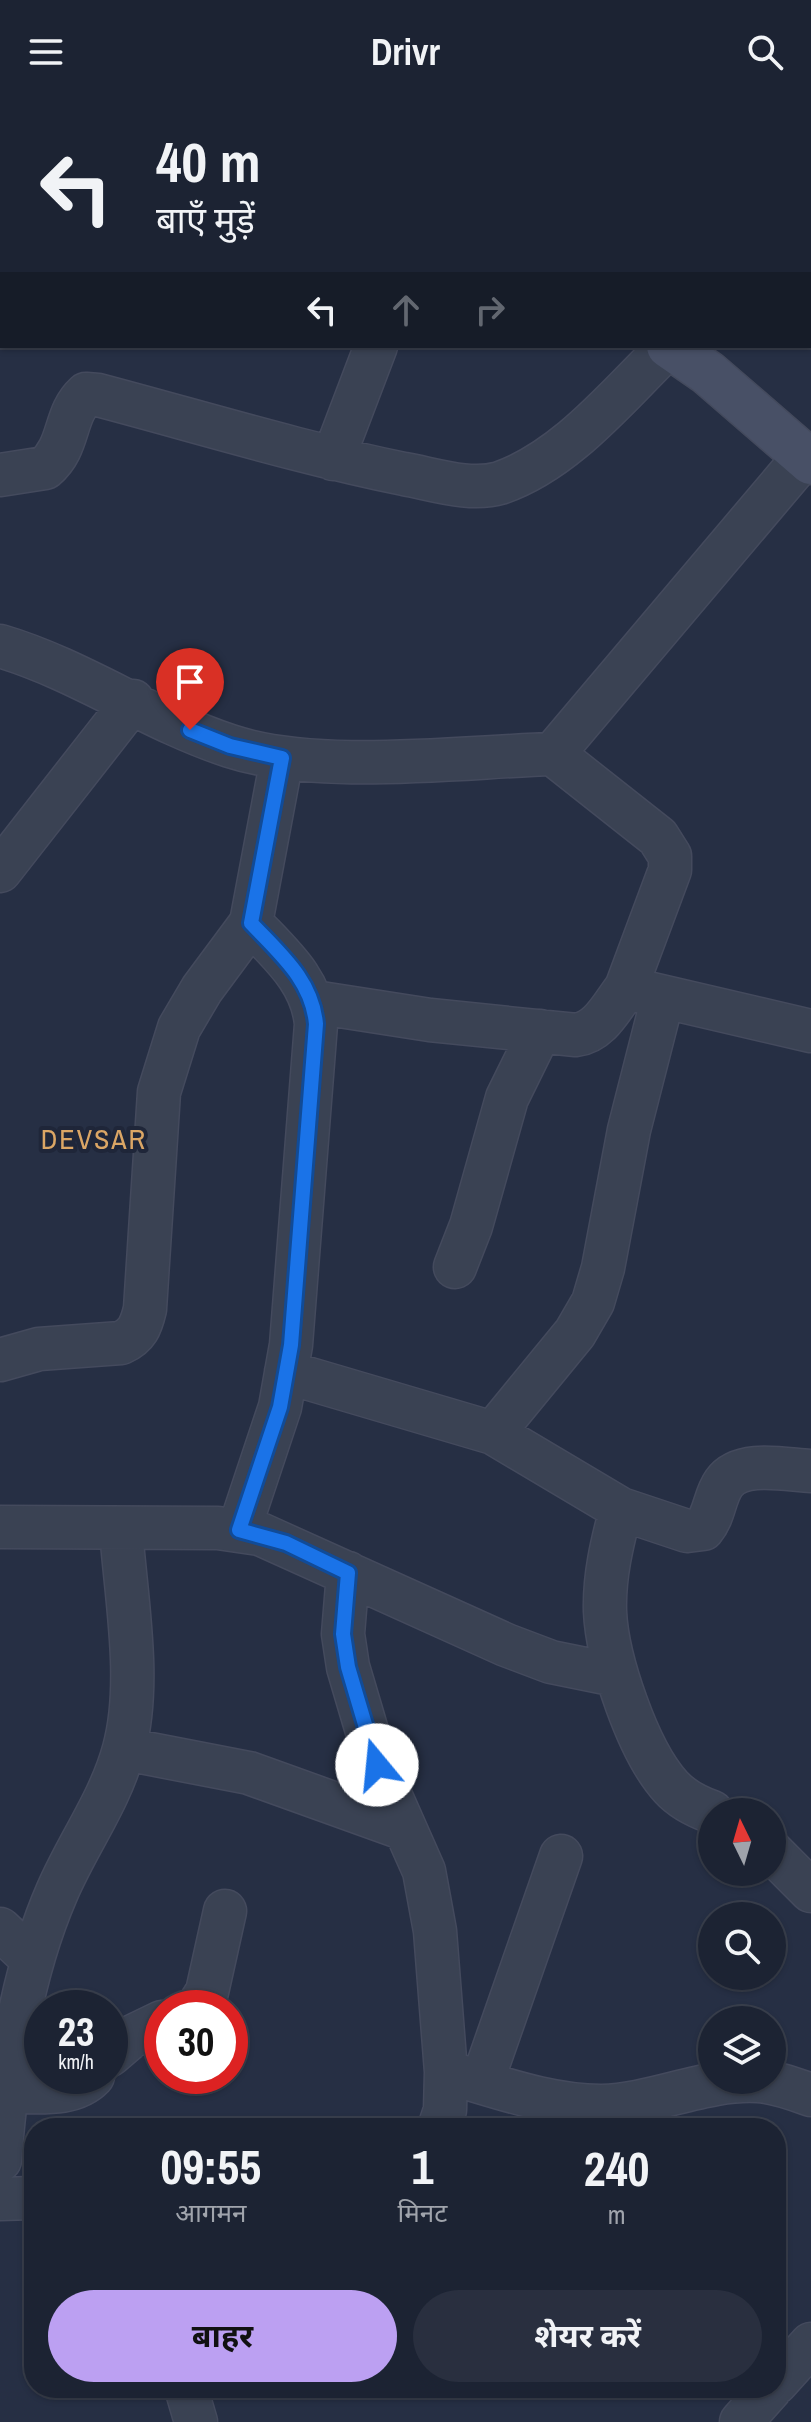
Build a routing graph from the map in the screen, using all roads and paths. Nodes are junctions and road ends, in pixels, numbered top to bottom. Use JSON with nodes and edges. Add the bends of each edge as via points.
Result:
{"nodes":[{"id":1,"x":375,"y":348,"type":"edge"},
{"id":2,"x":667,"y":348,"type":"edge"},
{"id":3,"x":672,"y":348,"type":"edge"},
{"id":4,"x":333,"y":459,"type":"junction"},
{"id":5,"x":808,"y":459,"type":"edge"},
{"id":6,"x":0,"y":475,"type":"edge"},
{"id":7,"x":0,"y":646,"type":"edge"},
{"id":8,"x":133,"y":701,"type":"junction"},
{"id":9,"x":553,"y":754,"type":"junction"},
{"id":10,"x":282,"y":758,"type":"junction"},
{"id":11,"x":0,"y":871,"type":"edge"},
{"id":12,"x":251,"y":923,"type":"junction"},
{"id":13,"x":645,"y":993,"type":"junction"},
{"id":14,"x":314,"y":1002,"type":"junction"},
{"id":15,"x":540,"y":1031,"type":"junction"},
{"id":16,"x":811,"y":1031,"type":"edge"},
{"id":17,"x":455,"y":1267,"type":"dead end"},
{"id":18,"x":0,"y":1360,"type":"edge"},
{"id":19,"x":286,"y":1372,"type":"junction"},
{"id":20,"x":493,"y":1433,"type":"junction"},
{"id":21,"x":811,"y":1471,"type":"edge"},
{"id":22,"x":621,"y":1509,"type":"junction"},
{"id":23,"x":0,"y":1527,"type":"edge"},
{"id":24,"x":121,"y":1530,"type":"junction"},
{"id":25,"x":239,"y":1530,"type":"junction"},
{"id":26,"x":348,"y":1573,"type":"junction"},
{"id":27,"x":615,"y":1675,"type":"junction"},
{"id":28,"x":125,"y":1749,"type":"junction"},
{"id":29,"x":698,"y":1804,"type":"edge"},
{"id":30,"x":405,"y":1829,"type":"junction"},
{"id":31,"x":561,"y":1856,"type":"dead end"},
{"id":32,"x":786,"y":1866,"type":"edge"},
{"id":33,"x":811,"y":1891,"type":"edge"},
{"id":34,"x":225,"y":1911,"type":"dead end"},
{"id":35,"x":0,"y":1929,"type":"edge"},
{"id":36,"x":32,"y":1959,"type":"junction"},
{"id":37,"x":207,"y":1990,"type":"edge"},
{"id":38,"x":464,"y":2077,"type":"junction"},
{"id":39,"x":7,"y":2092,"type":"junction"},
{"id":40,"x":24,"y":2092,"type":"edge"},
{"id":41,"x":811,"y":2095,"type":"edge"},
{"id":42,"x":442,"y":2118,"type":"edge"},
{"id":43,"x":0,"y":2160,"type":"edge"},
{"id":44,"x":24,"y":2198,"type":"edge"},
{"id":45,"x":0,"y":2199,"type":"edge"},
{"id":46,"x":811,"y":2344,"type":"edge"},
{"id":47,"x":786,"y":2372,"type":"edge"},
{"id":48,"x":189,"y":2398,"type":"edge"},
{"id":49,"x":762,"y":2398,"type":"edge"},
{"id":50,"x":196,"y":2422,"type":"edge"},
{"id":51,"x":741,"y":2422,"type":"edge"}],
"edges":[{"from":1,"to":4,"type":"street"},
{"from":2,"to":4,"type":"street","via":[[574,438],[498,484],[461,485]]},
{"from":3,"to":5,"type":"street"},
{"from":4,"to":6,"type":"street","via":[[86,394],[78,401],[56,459],[45,468]]},
{"from":5,"to":9,"type":"street"},
{"from":7,"to":8,"type":"street"},
{"from":8,"to":10,"type":"street","via":[[230,746]]},
{"from":8,"to":11,"type":"street"},
{"from":9,"to":10,"type":"street"},
{"from":9,"to":13,"type":"street","via":[[658,837],[670,856]]},
{"from":10,"to":12,"type":"street"},
{"from":12,"to":14,"type":"street","via":[[303,980]]},
{"from":12,"to":18,"type":"street","via":[[179,1028],[159,1092],[141,1326],[121,1343],[39,1349]]},
{"from":13,"to":15,"type":"street","via":[[587,1033]]},
{"from":13,"to":16,"type":"street"},
{"from":13,"to":20,"type":"street","via":[[629,1130],[593,1302],[575,1333]]},
{"from":14,"to":15,"type":"street"},
{"from":14,"to":19,"type":"street","via":[[298,1274]]},
{"from":15,"to":17,"type":"street","via":[[507,1098]]},
{"from":19,"to":20,"type":"street"},
{"from":19,"to":25,"type":"street","via":[[280,1407]]},
{"from":20,"to":22,"type":"street"},
{"from":21,"to":22,"type":"street","via":[[764,1468],[731,1476],[703,1529],[687,1531]]},
{"from":22,"to":27,"type":"street","via":[[608,1559],[605,1613]]},
{"from":23,"to":24,"type":"street"},
{"from":24,"to":25,"type":"street"},
{"from":24,"to":28,"type":"street","via":[[133,1703]]},
{"from":25,"to":26,"type":"street","via":[[286,1543]]},
{"from":26,"to":27,"type":"street","via":[[551,1662]]},
{"from":26,"to":30,"type":"street","via":[[343,1634],[348,1667],[377,1765]]},
{"from":27,"to":29,"type":"street","via":[[653,1762],[672,1789]]},
{"from":28,"to":30,"type":"street","via":[[249,1773]]},
{"from":28,"to":36,"type":"street","via":[[104,1805],[58,1890]]},
{"from":30,"to":38,"type":"street","via":[[424,1871]]},
{"from":31,"to":38,"type":"street"},
{"from":32,"to":33,"type":"street"},
{"from":34,"to":37,"type":"street"},
{"from":35,"to":36,"type":"street"},
{"from":36,"to":39,"type":"street"},
{"from":38,"to":41,"type":"street","via":[[542,2099],[602,2106],[733,2082],[781,2084]]},
{"from":38,"to":42,"type":"street"},
{"from":39,"to":40,"type":"street"},
{"from":39,"to":43,"type":"street"},
{"from":44,"to":45,"type":"street"},
{"from":46,"to":47,"type":"street"},
{"from":48,"to":50,"type":"street"},
{"from":49,"to":51,"type":"street"}]}
